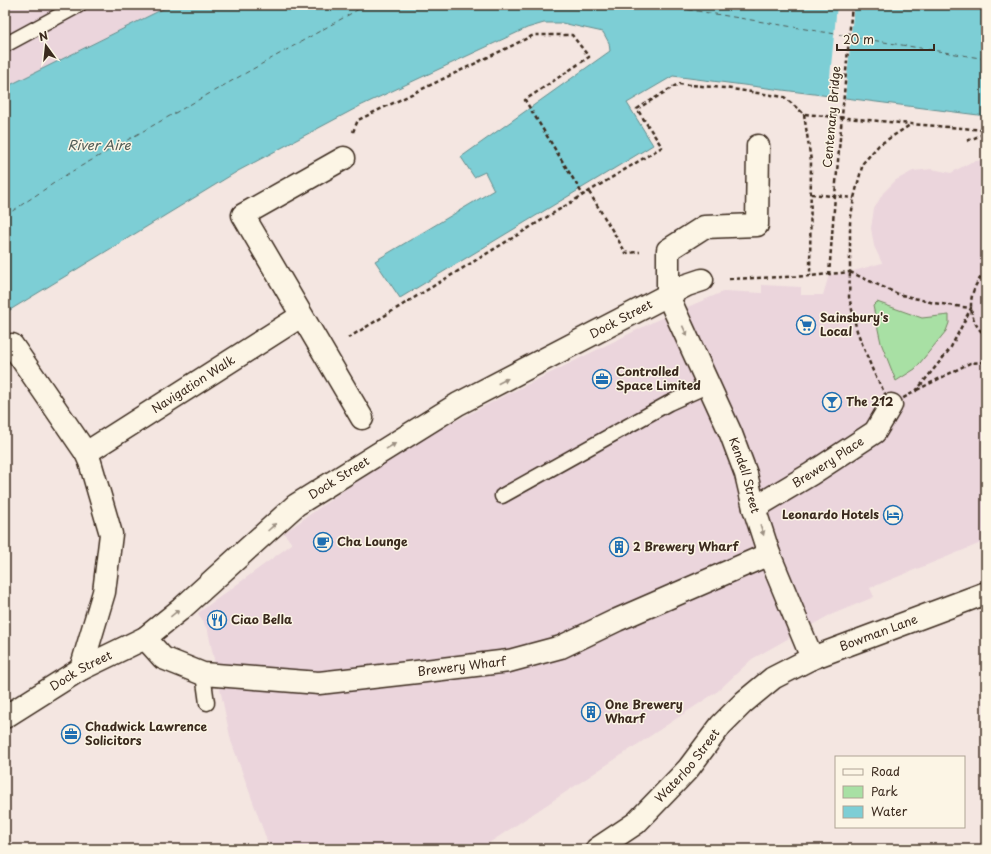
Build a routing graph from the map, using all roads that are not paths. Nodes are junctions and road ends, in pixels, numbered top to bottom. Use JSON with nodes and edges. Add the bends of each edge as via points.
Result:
{"nodes":[{"id":1,"x":79,"y":5,"type":"edge"},
{"id":2,"x":5,"y":45,"type":"edge"},
{"id":3,"x":758,"y":146,"type":"dead end"},
{"id":4,"x":344,"y":158,"type":"road end"},
{"id":5,"x":702,"y":280,"type":"road end"},
{"id":6,"x":668,"y":296,"type":"junction"},
{"id":7,"x":301,"y":316,"type":"junction"},
{"id":8,"x":12,"y":345,"type":"dead end"},
{"id":9,"x":709,"y":385,"type":"junction"},
{"id":10,"x":891,"y":405,"type":"road end"},
{"id":11,"x":362,"y":418,"type":"dead end"},
{"id":12,"x":86,"y":452,"type":"junction"},
{"id":13,"x":502,"y":496,"type":"dead end"},
{"id":14,"x":754,"y":508,"type":"junction"},
{"id":15,"x":769,"y":554,"type":"junction"},
{"id":16,"x":986,"y":593,"type":"edge"},
{"id":17,"x":145,"y":638,"type":"junction"},
{"id":18,"x":812,"y":658,"type":"junction"},
{"id":19,"x":81,"y":669,"type":"junction"},
{"id":20,"x":203,"y":674,"type":"junction"},
{"id":21,"x":773,"y":678,"type":"joint"},
{"id":22,"x":207,"y":703,"type":"dead end"},
{"id":23,"x":5,"y":717,"type":"edge"},
{"id":24,"x":597,"y":849,"type":"edge"}],
"edges":[{"from":1,"to":2,"type":"lane"},
{"from":3,"to":6,"type":"street","via":[[757,225],[704,227],[668,250]]},
{"from":4,"to":7,"type":"street","via":[[243,215]]},
{"from":5,"to":6,"type":"street","name":"Dock Street"},
{"from":6,"to":9,"type":"street","name":"Kendell Street","one_way":true},
{"from":17,"to":6,"type":"street","name":"Dock Street","one_way":true,"via":[[181,609],[296,505],[458,404]]},
{"from":7,"to":11,"type":"street"},
{"from":7,"to":12,"type":"street","name":"Navigation Walk"},
{"from":8,"to":12,"type":"street"},
{"from":9,"to":13,"type":"lane","via":[[669,403]]},
{"from":9,"to":14,"type":"street","name":"Kendell Street","via":[[746,474]]},
{"from":10,"to":14,"type":"street","name":"Brewery Place","via":[[875,432]]},
{"from":12,"to":19,"type":"street","via":[[111,534],[104,592]]},
{"from":14,"to":15,"type":"street","name":"Kendell Street","one_way":true},
{"from":15,"to":18,"type":"street","name":"Kendell Street"},
{"from":15,"to":20,"type":"street","name":"Brewery Wharf","via":[[623,617],[561,647],[509,661],[319,683]]},
{"from":16,"to":18,"type":"street","name":"Bowman Lane"},
{"from":17,"to":19,"type":"street","name":"Dock Street"},
{"from":17,"to":20,"type":"street","name":"Brewery Wharf","via":[[163,658]]},
{"from":18,"to":21,"type":"street","name":"Bowman Lane"},
{"from":19,"to":23,"type":"street","name":"Dock Street"},
{"from":20,"to":22,"type":"lane"},
{"from":21,"to":24,"type":"street","name":"Waterloo Street","via":[[720,724],[688,769],[636,822]]}]}
